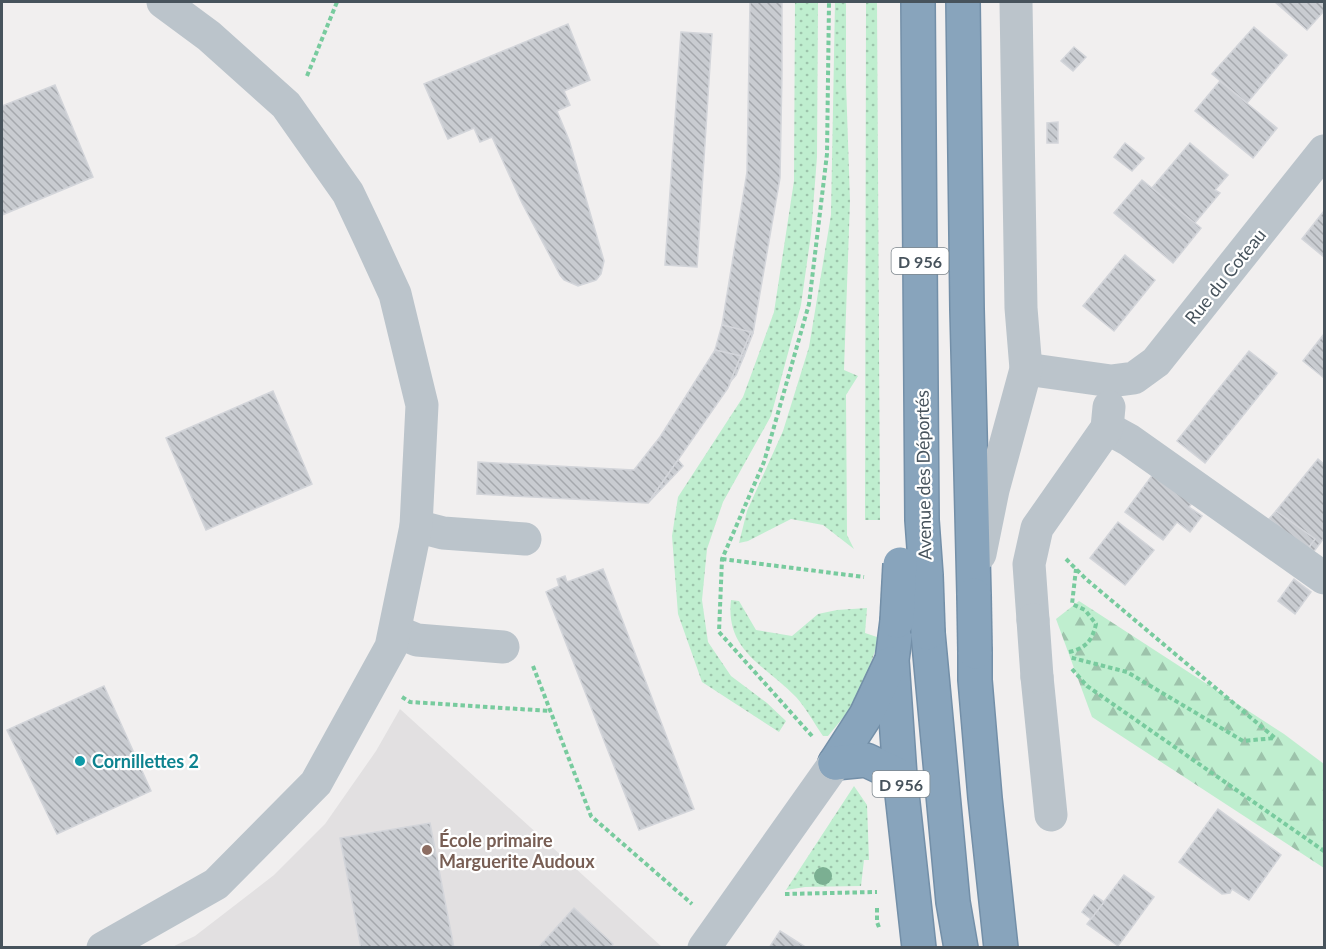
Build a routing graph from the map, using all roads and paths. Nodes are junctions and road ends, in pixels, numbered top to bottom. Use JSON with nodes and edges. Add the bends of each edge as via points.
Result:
{"nodes":[{"id":1,"x":163,"y":2,"type":"edge"},
{"id":2,"x":337,"y":2,"type":"edge"},
{"id":3,"x":829,"y":2,"type":"edge"},
{"id":4,"x":918,"y":2,"type":"edge"},
{"id":5,"x":963,"y":2,"type":"edge"},
{"id":6,"x":1016,"y":2,"type":"edge"},
{"id":7,"x":306,"y":77,"type":"dead end"},
{"id":8,"x":1324,"y":151,"type":"edge"},
{"id":9,"x":1026,"y":369,"type":"junction"},
{"id":10,"x":1111,"y":381,"type":"junction"},
{"id":11,"x":1107,"y":428,"type":"junction"},
{"id":12,"x":416,"y":526,"type":"junction"},
{"id":13,"x":1037,"y":528,"type":"junction"},
{"id":14,"x":525,"y":540,"type":"dead end"},
{"id":15,"x":722,"y":558,"type":"junction"},
{"id":16,"x":1076,"y":569,"type":"junction"},
{"id":17,"x":913,"y":570,"type":"junction"},
{"id":18,"x":870,"y":578,"type":"dead end"},
{"id":19,"x":1324,"y":578,"type":"edge"},
{"id":20,"x":974,"y":590,"type":"junction"},
{"id":21,"x":395,"y":631,"type":"junction"},
{"id":22,"x":503,"y":647,"type":"joint"},
{"id":23,"x":1067,"y":653,"type":"dead end"},
{"id":24,"x":892,"y":660,"type":"junction"},
{"id":25,"x":1066,"y":663,"type":"dead end"},
{"id":26,"x":1048,"y":666,"type":"junction"},
{"id":27,"x":396,"y":693,"type":"dead end"},
{"id":28,"x":550,"y":711,"type":"junction"},
{"id":29,"x":812,"y":737,"type":"dead end"},
{"id":30,"x":836,"y":763,"type":"junction"},
{"id":31,"x":900,"y":776,"type":"junction"},
{"id":32,"x":1052,"y":815,"type":"dead end"},
{"id":33,"x":1324,"y":851,"type":"edge"},
{"id":34,"x":877,"y":892,"type":"dead end"},
{"id":35,"x":778,"y":894,"type":"dead end"},
{"id":36,"x":699,"y":910,"type":"dead end"},
{"id":37,"x":103,"y":948,"type":"edge"},
{"id":38,"x":704,"y":948,"type":"edge"},
{"id":39,"x":919,"y":948,"type":"edge"},
{"id":40,"x":961,"y":948,"type":"edge"},
{"id":41,"x":1001,"y":948,"type":"edge"}],
"edges":[{"from":1,"to":12,"type":"street","via":[[209,36],[286,105],[348,193],[395,294],[422,405]]},
{"from":2,"to":7,"type":"path"},
{"from":3,"to":15,"type":"path","via":[[827,154],[809,304],[764,462]]},
{"from":4,"to":17,"type":"highway","name":"Avenue des Déportés","number":"D 956","via":[[922,520]]},
{"from":5,"to":20,"type":"highway","number":"D 956"},
{"from":6,"to":9,"type":"street","via":[[1021,308]]},
{"from":8,"to":10,"type":"street","name":"Rue du Coteau","via":[[1156,362],[1134,378]]},
{"from":9,"to":10,"type":"street"},
{"from":9,"to":20,"type":"street","via":[[993,490]]},
{"from":10,"to":11,"type":"street"},
{"from":11,"to":13,"type":"street"},
{"from":11,"to":19,"type":"street"},
{"from":12,"to":14,"type":"street","via":[[443,533]]},
{"from":12,"to":21,"type":"street"},
{"from":13,"to":16,"type":"path"},
{"from":13,"to":26,"type":"street","bridge":true,"via":[[1029,564],[1033,620]]},
{"from":15,"to":18,"type":"path"},
{"from":15,"to":29,"type":"path","via":[[719,632]]},
{"from":16,"to":23,"type":"path","via":[[1072,604],[1085,610],[1096,624],[1086,646]]},
{"from":16,"to":26,"type":"path","via":[[1275,738],[1243,741],[1127,672]]},
{"from":17,"to":24,"type":"highway","number":"D 956","bridge":true,"via":[[897,621]]},
{"from":17,"to":40,"type":"highway","name":"Avenue des Déportés","number":"D 956","bridge":true,"via":[[928,633],[953,902]]},
{"from":20,"to":41,"type":"highway","number":"D 956","bridge":true,"via":[[975,680]]},
{"from":21,"to":22,"type":"street","via":[[417,640]]},
{"from":21,"to":37,"type":"street","via":[[391,647],[316,783],[216,884]]},
{"from":22,"to":28,"type":"path","via":[[528,654]]},
{"from":24,"to":30,"type":"highway","via":[[866,715]]},
{"from":24,"to":31,"type":"highway","number":"D 956"},
{"from":25,"to":33,"type":"path","via":[[1087,686]]},
{"from":26,"to":32,"type":"street"},
{"from":27,"to":28,"type":"path","via":[[410,702]]},
{"from":28,"to":36,"type":"path","via":[[591,816]]},
{"from":30,"to":31,"type":"highway","via":[[866,760]]},
{"from":30,"to":38,"type":"street"},
{"from":31,"to":39,"type":"highway","number":"D 956"},
{"from":34,"to":35,"type":"path"}]}
